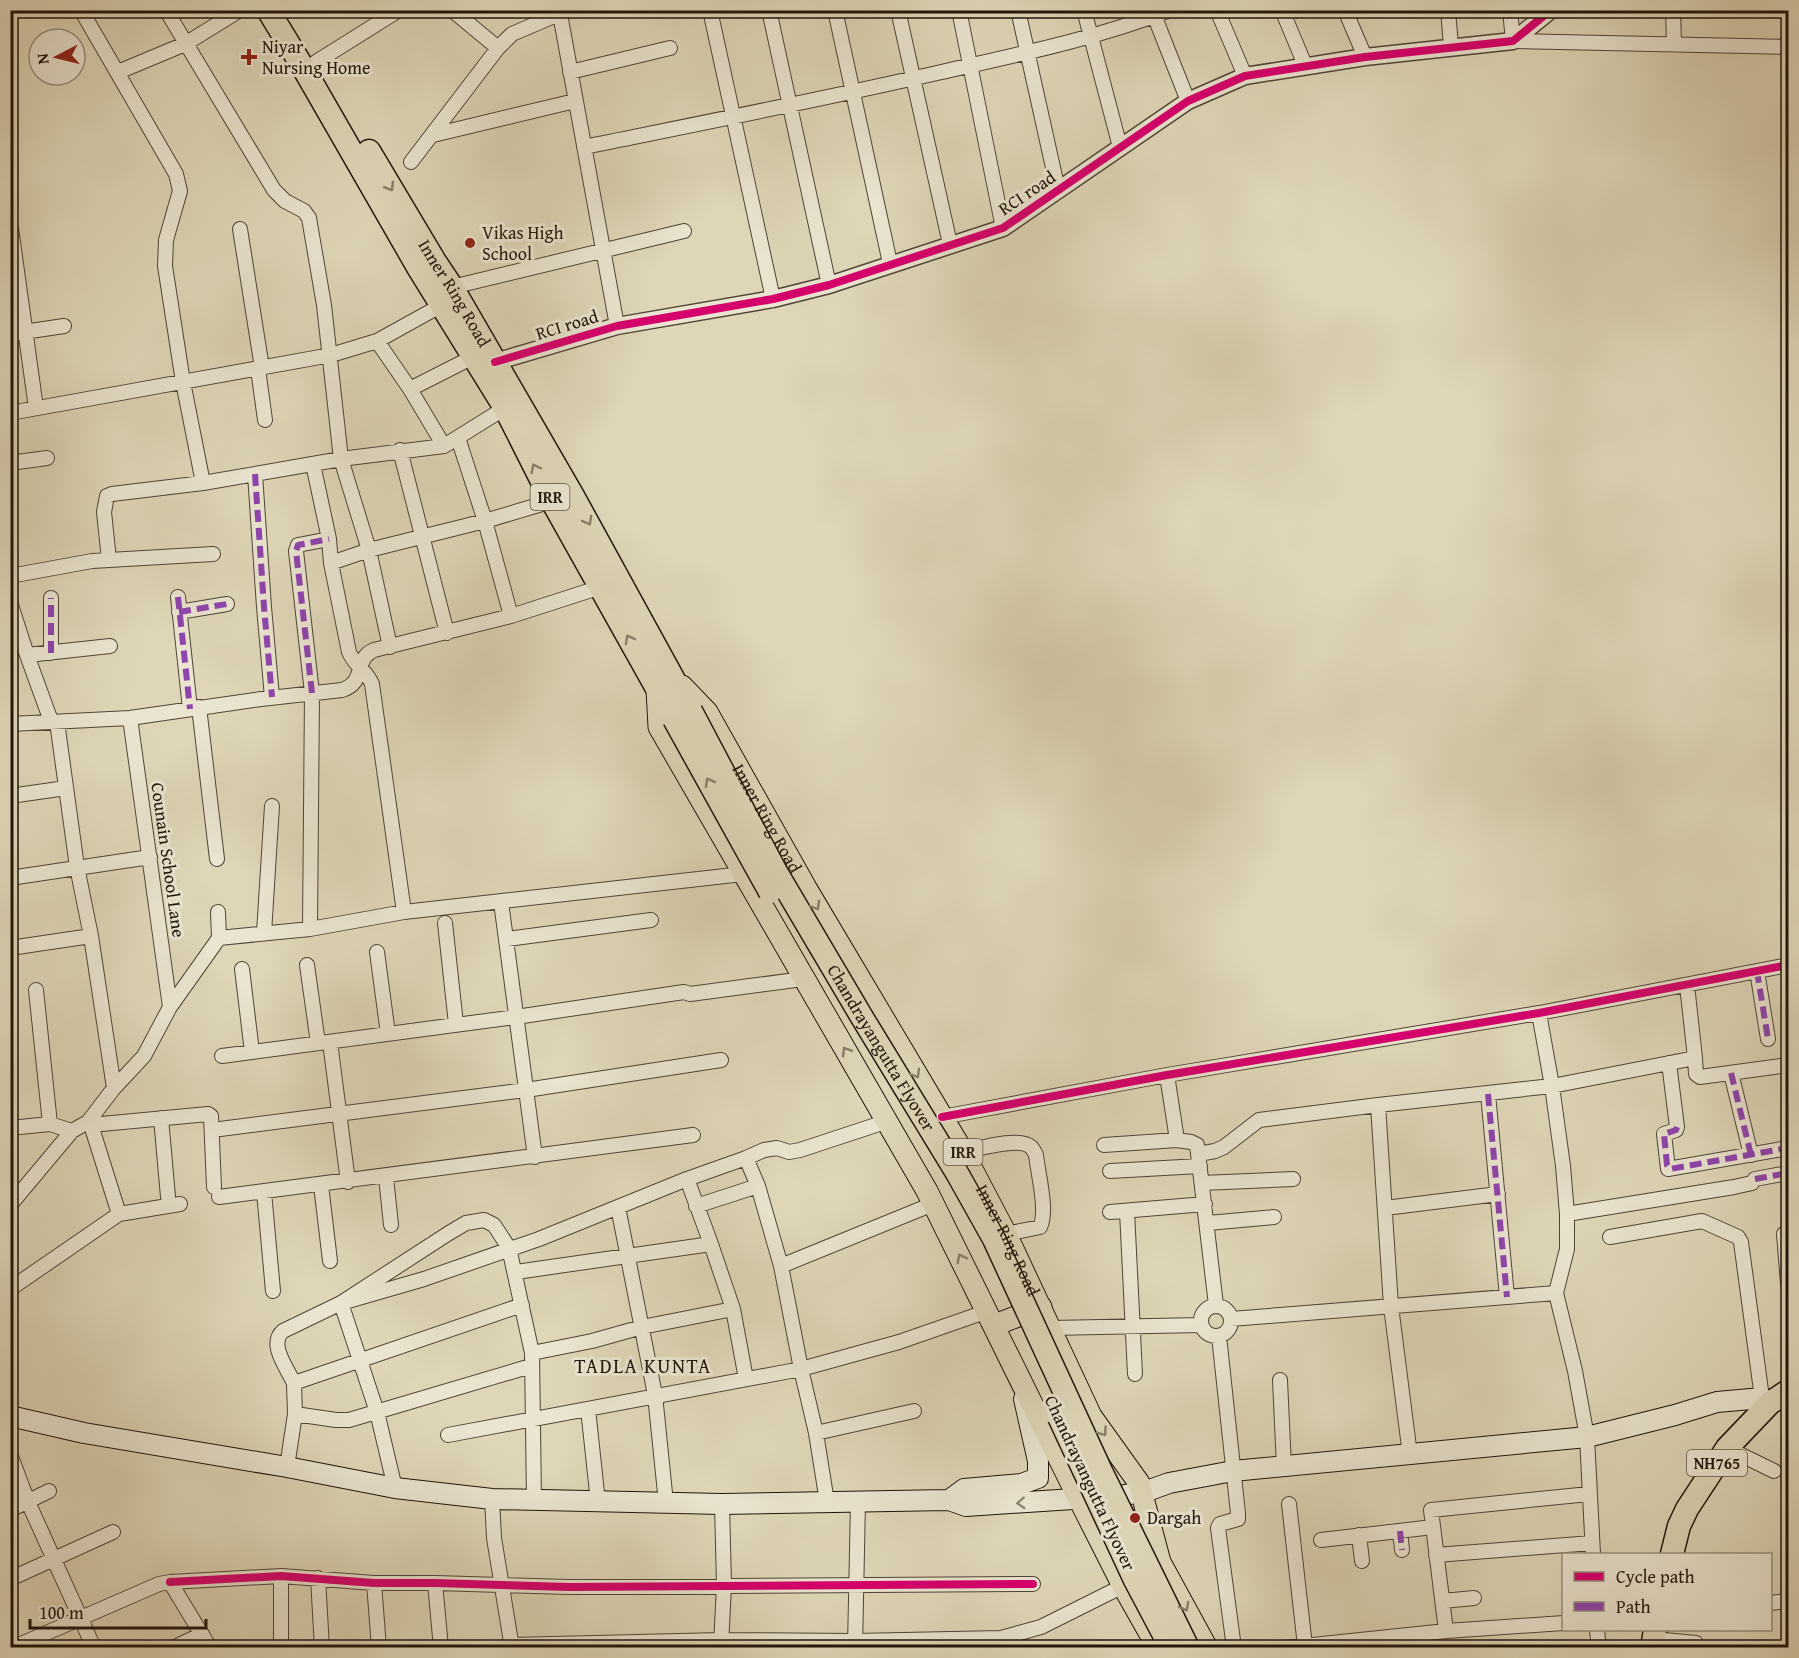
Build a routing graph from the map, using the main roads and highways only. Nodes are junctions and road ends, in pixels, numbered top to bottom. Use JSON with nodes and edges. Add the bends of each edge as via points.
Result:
{"nodes":[{"id":1,"x":268,"y":10,"type":"edge"},
{"id":2,"x":285,"y":10,"type":"edge"},
{"id":3,"x":447,"y":296,"type":"junction"},
{"id":4,"x":484,"y":359,"type":"junction"},
{"id":5,"x":610,"y":584,"type":"junction"},
{"id":6,"x":666,"y":685,"type":"junction"},
{"id":7,"x":682,"y":715,"type":"junction"},
{"id":8,"x":1041,"y":1307,"type":"junction"},
{"id":9,"x":994,"y":1324,"type":"junction"},
{"id":10,"x":1773,"y":1397,"type":"edge"},
{"id":11,"x":10,"y":1416,"type":"edge"},
{"id":12,"x":1142,"y":1492,"type":"junction"},
{"id":13,"x":1079,"y":1499,"type":"junction"},
{"id":14,"x":949,"y":1500,"type":"junction"},
{"id":15,"x":1672,"y":1553,"type":"edge"},
{"id":16,"x":1158,"y":1647,"type":"edge"},
{"id":17,"x":1171,"y":1647,"type":"edge"},
{"id":18,"x":1188,"y":1647,"type":"edge"},
{"id":19,"x":1207,"y":1647,"type":"edge"}],
"edges":[{"from":1,"to":3,"type":"highway","name":"Inner Ring Road","number":"IRR"},
{"from":2,"to":3,"type":"highway","name":"Inner Ring Road","number":"IRR","one_way":true,"via":[[434,260]]},
{"from":3,"to":4,"type":"highway","name":"Inner Ring Road","number":"IRR"},
{"from":4,"to":5,"type":"highway","name":"Inner Ring Road","number":"IRR","one_way":true,"via":[[573,496]]},
{"from":5,"to":4,"type":"highway","name":"Inner Ring Road","number":"IRR","one_way":true,"via":[[552,501],[504,408]]},
{"from":5,"to":6,"type":"highway","name":"Inner Ring Road","number":"IRR"},
{"from":6,"to":7,"type":"highway","name":"Chandrayangutta Flyover","number":"IRR"},
{"from":6,"to":8,"type":"main road","name":"Inner Ring Road","number":"IRR","one_way":true,"via":[[707,712],[963,1152]]},
{"from":9,"to":6,"type":"main road","name":"Inner Ring Road","number":"IRR","one_way":true,"via":[[888,1121],[660,727]]},
{"from":17,"to":7,"type":"highway","name":"Chandrayangutta Flyover","number":"IRR","one_way":true,"bridge":true,"via":[[1135,1580],[982,1247],[783,913]]},
{"from":7,"to":18,"type":"highway","name":"Chandrayangutta Flyover","number":"IRR","bridge":true,"via":[[994,1239]]},
{"from":8,"to":9,"type":"main road"},
{"from":8,"to":12,"type":"main road","name":"Inner Ring Road","number":"IRR","one_way":true,"via":[[1091,1416]]},
{"from":9,"to":13,"type":"main road","name":"Inner Ring Road","number":"IRR"},
{"from":9,"to":14,"type":"main road","via":[[999,1348],[1025,1401],[1038,1478],[1021,1484],[964,1489]]},
{"from":10,"to":12,"type":"main road","via":[[1717,1402],[1587,1437],[1233,1471]]},
{"from":10,"to":15,"type":"highway","number":"NH765","via":[[1727,1448],[1687,1509]]},
{"from":11,"to":14,"type":"main road","via":[[84,1433],[395,1488],[492,1499],[722,1504]]},
{"from":12,"to":13,"type":"main road"},
{"from":12,"to":19,"type":"main road","name":"Inner Ring Road","number":"IRR","one_way":true,"via":[[1160,1562]]},
{"from":13,"to":14,"type":"main road","one_way":true,"via":[[966,1506]]},
{"from":13,"to":16,"type":"main road","name":"Inner Ring Road","number":"IRR"}]}
